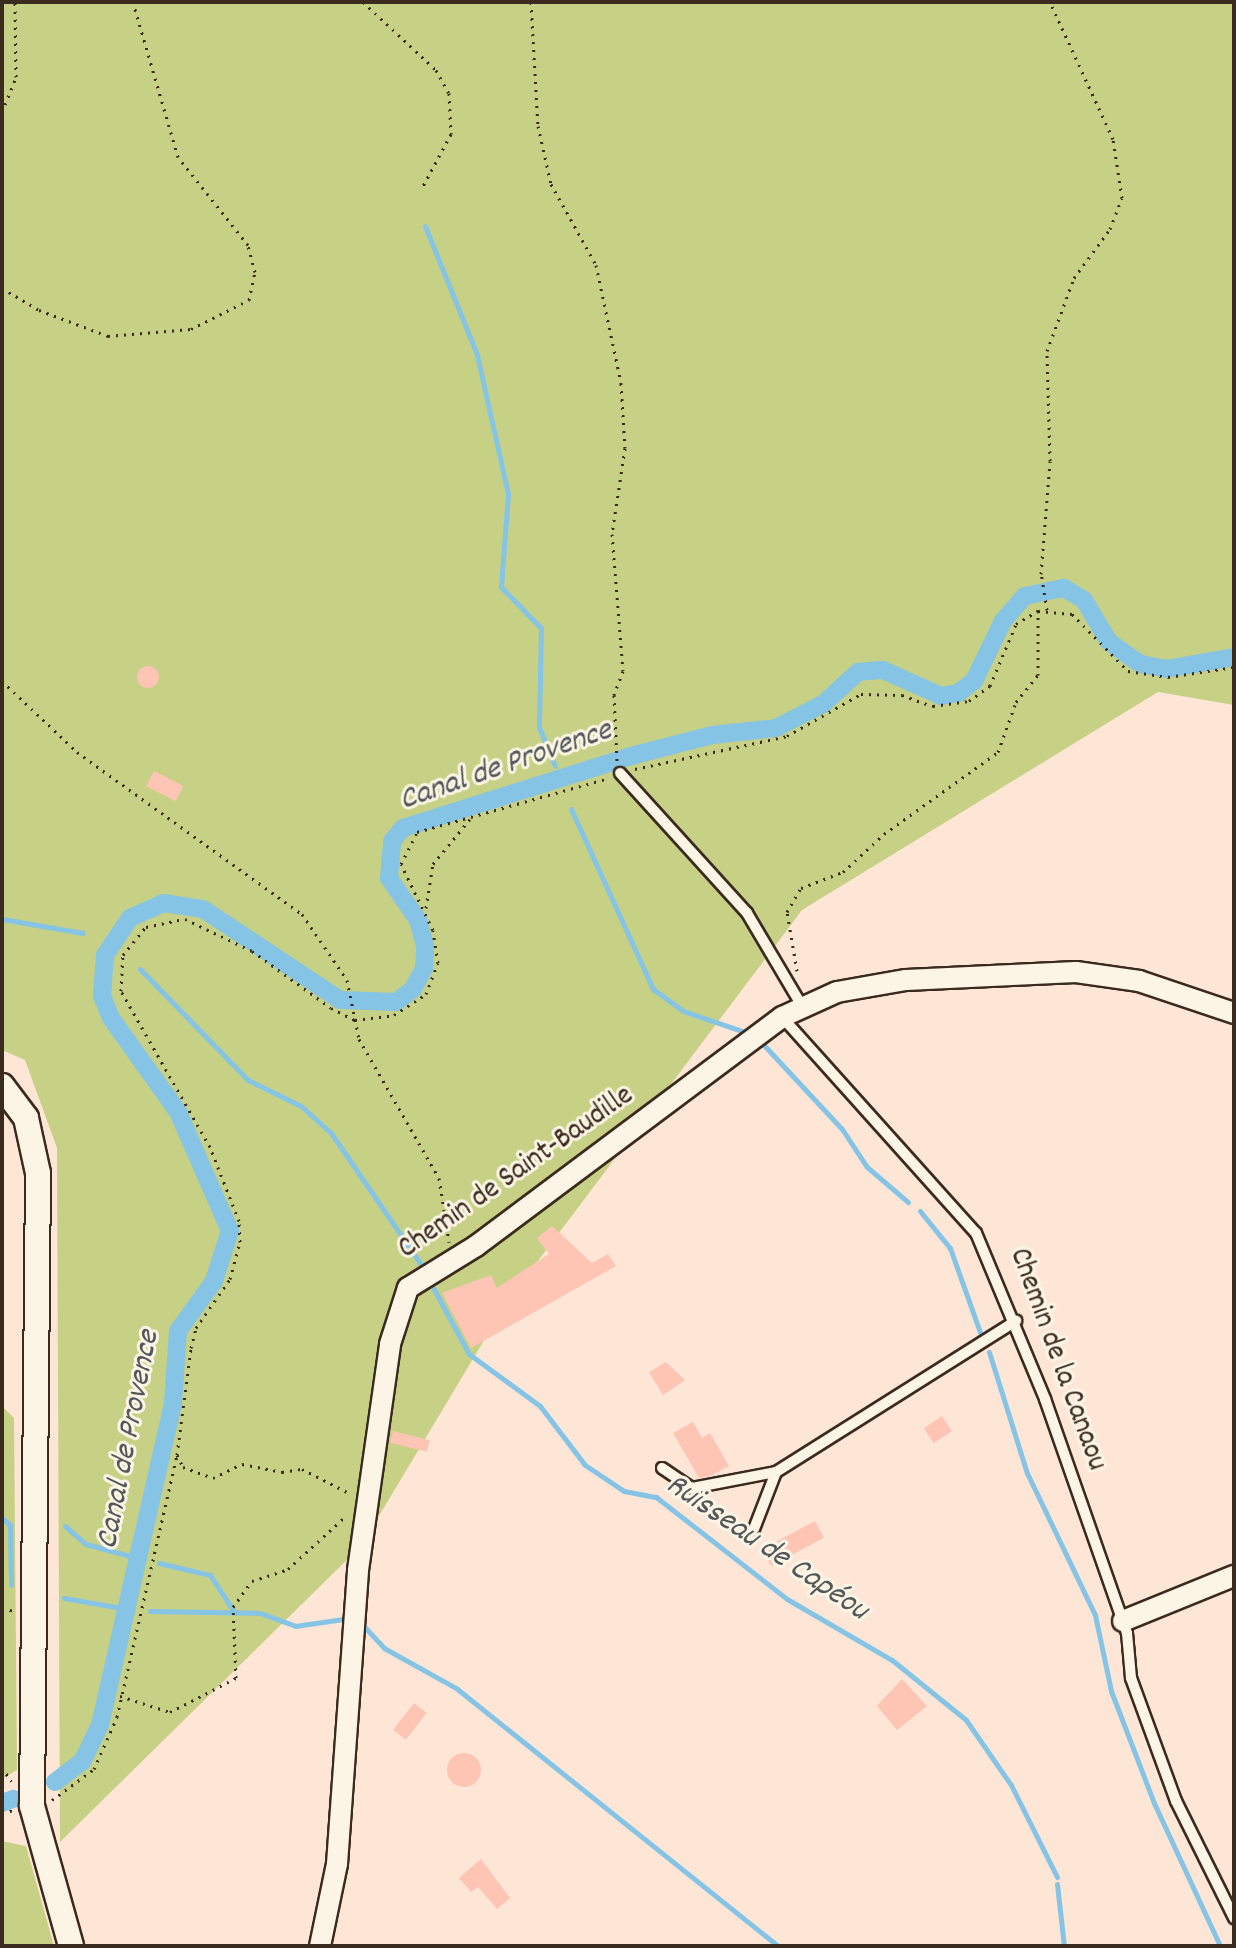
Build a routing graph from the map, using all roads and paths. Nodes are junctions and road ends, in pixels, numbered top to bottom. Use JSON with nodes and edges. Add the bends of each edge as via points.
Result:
{"nodes":[{"id":1,"x":15,"y":2,"type":"edge"},
{"id":2,"x":133,"y":2,"type":"edge"},
{"id":3,"x":363,"y":2,"type":"edge"},
{"id":4,"x":531,"y":2,"type":"edge"},
{"id":5,"x":1050,"y":2,"type":"edge"},
{"id":6,"x":2,"y":112,"type":"edge"},
{"id":7,"x":423,"y":186,"type":"dead end"},
{"id":8,"x":2,"y":288,"type":"edge"},
{"id":9,"x":1047,"y":610,"type":"junction"},
{"id":10,"x":1038,"y":611,"type":"junction"},
{"id":11,"x":1234,"y":667,"type":"edge"},
{"id":12,"x":2,"y":681,"type":"edge"},
{"id":13,"x":614,"y":752,"type":"dead end"},
{"id":14,"x":620,"y":773,"type":"junction"},
{"id":15,"x":473,"y":816,"type":"junction"},
{"id":16,"x":427,"y":915,"type":"junction"},
{"id":17,"x":802,"y":1006,"type":"junction"},
{"id":18,"x":1234,"y":1013,"type":"edge"},
{"id":19,"x":782,"y":1017,"type":"junction"},
{"id":20,"x":355,"y":1020,"type":"junction"},
{"id":21,"x":2,"y":1086,"type":"edge"},
{"id":22,"x":451,"y":1259,"type":"junction"},
{"id":23,"x":1016,"y":1321,"type":"junction"},
{"id":24,"x":177,"y":1455,"type":"junction"},
{"id":25,"x":662,"y":1468,"type":"dead end"},
{"id":26,"x":776,"y":1472,"type":"junction"},
{"id":27,"x":365,"y":1498,"type":"junction"},
{"id":28,"x":754,"y":1529,"type":"dead end"},
{"id":29,"x":1234,"y":1576,"type":"edge"},
{"id":30,"x":1123,"y":1621,"type":"junction"},
{"id":31,"x":120,"y":1696,"type":"junction"},
{"id":32,"x":2,"y":1767,"type":"edge"},
{"id":33,"x":14,"y":1787,"type":"dead end"},
{"id":34,"x":32,"y":1806,"type":"junction"},
{"id":35,"x":2,"y":1813,"type":"edge"},
{"id":36,"x":1234,"y":1918,"type":"edge"},
{"id":37,"x":71,"y":1946,"type":"edge"},
{"id":38,"x":320,"y":1946,"type":"edge"}],
"edges":[{"from":1,"to":6,"type":"path","via":[[16,77]]},
{"from":2,"to":8,"type":"path","via":[[178,157],[248,245],[255,272],[249,300],[191,329],[108,336],[39,310]]},
{"from":3,"to":7,"type":"path","via":[[436,70],[449,93],[451,134]]},
{"from":4,"to":13,"type":"path","via":[[544,155],[551,184],[596,265],[621,383],[625,448],[612,534],[623,671],[614,695]]},
{"from":5,"to":9,"type":"path","via":[[1113,139],[1122,198],[1110,229],[1074,278],[1047,351],[1050,461],[1041,574]]},
{"from":9,"to":10,"type":"path"},
{"from":9,"to":11,"type":"path","via":[[1072,614],[1128,671],[1168,677]]},
{"from":10,"to":14,"type":"path","via":[[1016,624],[990,686],[969,701],[933,706],[902,695],[861,694],[787,736]]},
{"from":10,"to":17,"type":"path","via":[[1038,675],[1016,702],[998,752],[884,834],[843,872],[801,888],[787,912]]},
{"from":12,"to":20,"type":"path","via":[[77,752],[302,914],[351,992],[349,1008]]},
{"from":14,"to":15,"type":"path"},
{"from":14,"to":17,"type":"lane","via":[[747,913]]},
{"from":15,"to":16,"type":"path","via":[[433,864],[425,885]]},
{"from":15,"to":16,"type":"path","via":[[417,832],[404,848],[401,864]]},
{"from":16,"to":20,"type":"path","via":[[438,963],[426,994],[394,1015]]},
{"from":17,"to":18,"type":"street","name":"Chemin de Saint-Baudille","via":[[837,992],[906,980],[1076,972],[1139,981]]},
{"from":17,"to":19,"type":"street","name":"Chemin de Saint-Baudille"},
{"from":19,"to":22,"type":"street","name":"Chemin de Saint-Baudille"},
{"from":19,"to":23,"type":"lane","name":"Chemin de la Canaou","via":[[976,1233]]},
{"from":20,"to":22,"type":"path","via":[[359,1039],[439,1178]]},
{"from":20,"to":24,"type":"path","via":[[252,951],[185,919],[146,927],[123,955],[121,991],[185,1095],[239,1221],[230,1279],[196,1328]]},
{"from":21,"to":34,"type":"street","via":[[26,1118],[38,1173]]},
{"from":22,"to":27,"type":"street","name":"Chemin de Saint-Baudille","via":[[420,1278],[403,1299],[390,1344]]},
{"from":23,"to":26,"type":"lane"},
{"from":23,"to":30,"type":"lane","name":"Chemin de la Canaou"},
{"from":24,"to":27,"type":"path","via":[[183,1467],[213,1478],[242,1464],[302,1469]]},
{"from":24,"to":31,"type":"path"},
{"from":25,"to":26,"type":"lane","via":[[692,1488]]},
{"from":26,"to":28,"type":"lane"},
{"from":27,"to":31,"type":"path","via":[[315,1550],[288,1569],[252,1581],[233,1607],[236,1678],[170,1712]]},
{"from":27,"to":38,"type":"street","name":"Chemin de Saint-Baudille","via":[[337,1864]]},
{"from":29,"to":30,"type":"street"},
{"from":30,"to":36,"type":"lane","name":"Chemin de la Canaou","via":[[1131,1678],[1176,1801]]},
{"from":31,"to":34,"type":"path","via":[[94,1769],[59,1798]]},
{"from":32,"to":33,"type":"path"},
{"from":34,"to":35,"type":"path"},
{"from":34,"to":37,"type":"street"}]}
